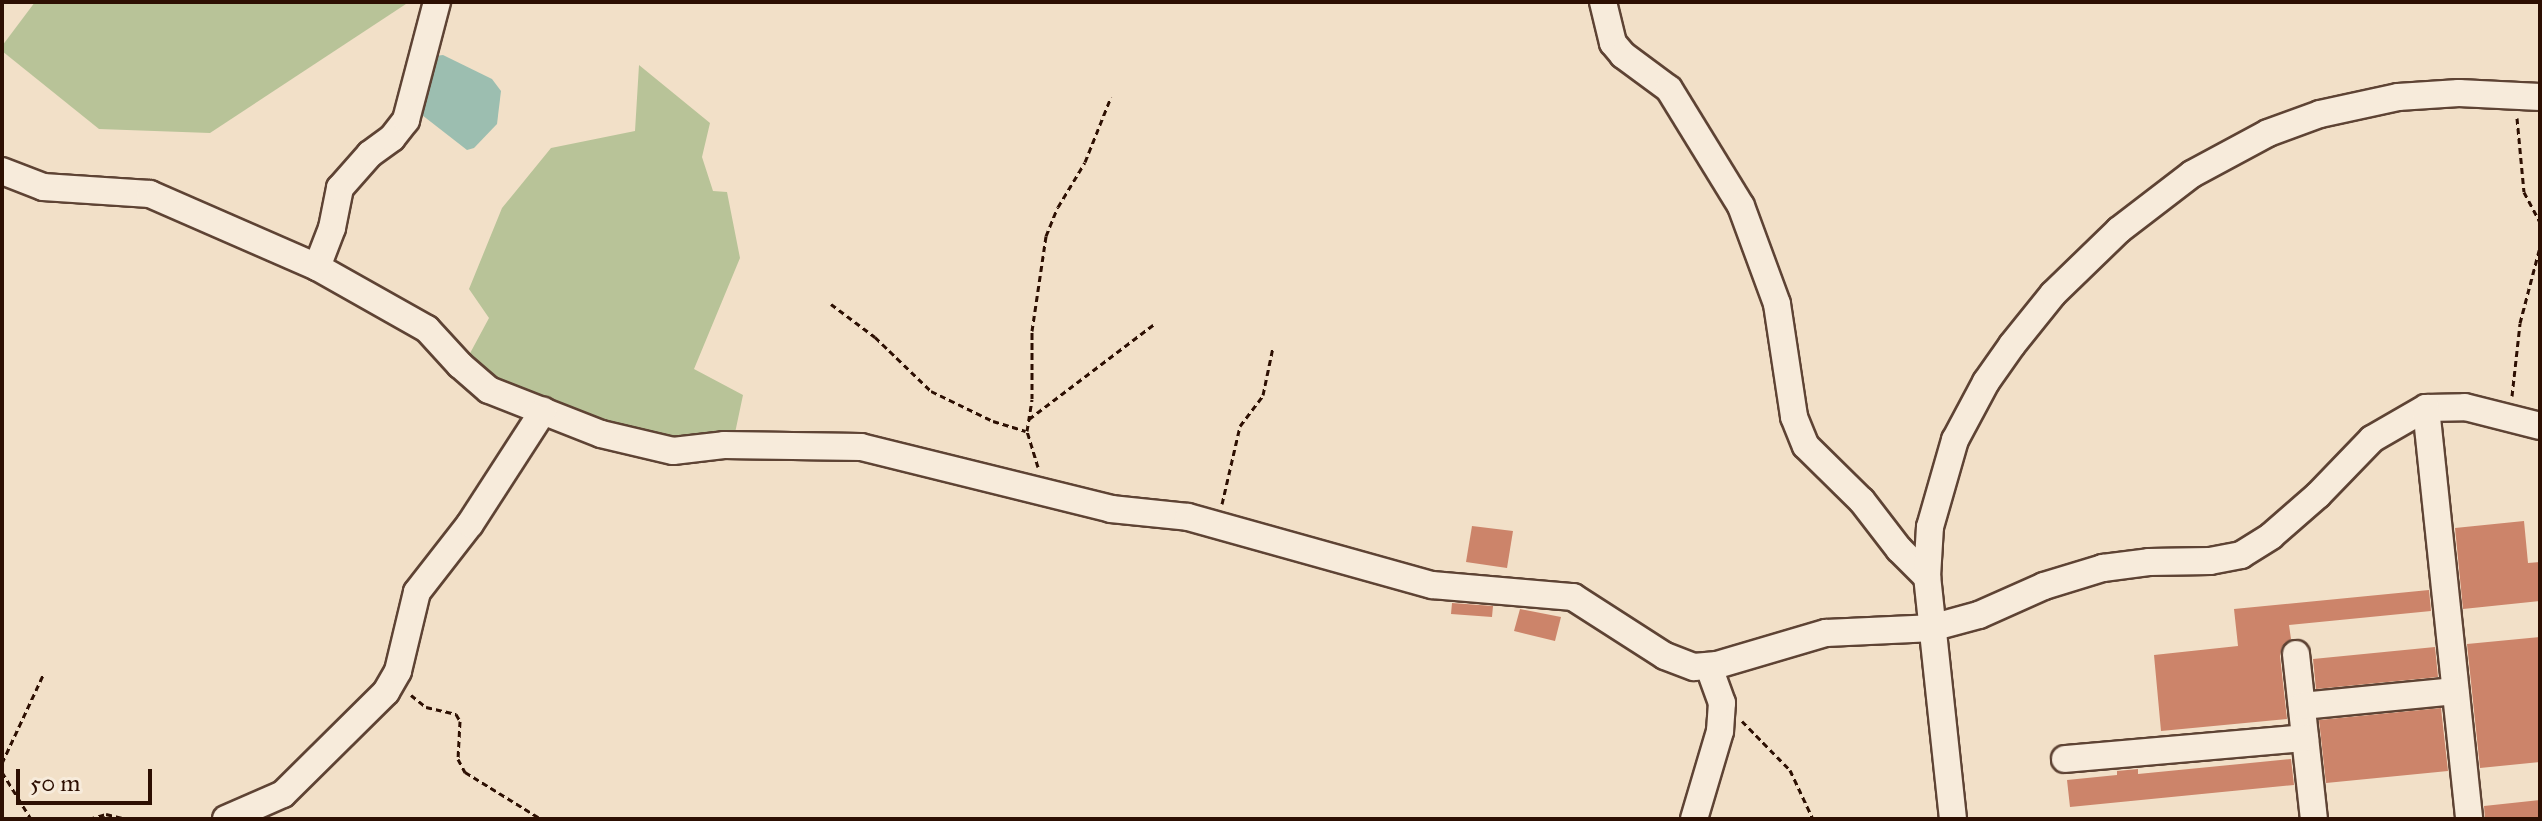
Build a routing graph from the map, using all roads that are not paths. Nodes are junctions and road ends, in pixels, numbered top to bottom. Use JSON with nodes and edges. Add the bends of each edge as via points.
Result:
{"nodes":[{"id":1,"x":437,"y":2,"type":"edge"},
{"id":2,"x":1603,"y":2,"type":"edge"},
{"id":3,"x":2540,"y":97,"type":"edge"},
{"id":4,"x":2,"y":171,"type":"edge"},
{"id":5,"x":317,"y":267,"type":"junction"},
{"id":6,"x":2426,"y":408,"type":"junction"},
{"id":7,"x":543,"y":411,"type":"junction"},
{"id":8,"x":2540,"y":426,"type":"edge"},
{"id":9,"x":1927,"y":577,"type":"junction"},
{"id":10,"x":1931,"y":628,"type":"junction"},
{"id":11,"x":2296,"y":654,"type":"dead end"},
{"id":12,"x":1709,"y":667,"type":"junction"},
{"id":13,"x":2455,"y":691,"type":"junction"},
{"id":14,"x":2302,"y":706,"type":"junction"},
{"id":15,"x":2305,"y":738,"type":"junction"},
{"id":16,"x":2065,"y":759,"type":"dead end"},
{"id":17,"x":226,"y":819,"type":"edge"},
{"id":18,"x":1694,"y":819,"type":"edge"},
{"id":19,"x":1953,"y":819,"type":"edge"},
{"id":20,"x":2314,"y":819,"type":"edge"},
{"id":21,"x":2469,"y":819,"type":"edge"}],
"edges":[{"from":1,"to":5,"type":"street","via":[[406,120],[340,188]]},
{"from":2,"to":9,"type":"street","via":[[1613,43],[1669,89],[1741,206],[1777,304],[1794,417],[1806,446]]},
{"from":3,"to":9,"type":"street","via":[[2398,97],[2293,122],[2218,158],[2129,222],[2053,294],[1974,401],[1937,495]]},
{"from":4,"to":5,"type":"street","via":[[43,187],[150,194]]},
{"from":5,"to":7,"type":"street","via":[[427,329],[489,390]]},
{"from":6,"to":8,"type":"street","via":[[2465,407]]},
{"from":6,"to":10,"type":"street","via":[[2372,439],[2318,495],[2241,555],[2103,568]]},
{"from":6,"to":13,"type":"street"},
{"from":7,"to":12,"type":"street","via":[[601,434],[673,451],[768,444],[861,447],[1111,509],[1188,517],[1432,585],[1573,597],[1665,656]]},
{"from":7,"to":17,"type":"street","via":[[470,524],[417,592],[398,671],[386,692],[283,794]]},
{"from":9,"to":10,"type":"street"},
{"from":10,"to":12,"type":"street","via":[[1826,633]]},
{"from":10,"to":19,"type":"street"},
{"from":11,"to":14,"type":"street"},
{"from":12,"to":18,"type":"street","via":[[1722,703],[1709,775]]},
{"from":13,"to":14,"type":"street"},
{"from":13,"to":21,"type":"street"},
{"from":14,"to":15,"type":"street"},
{"from":15,"to":16,"type":"street"},
{"from":15,"to":20,"type":"street"}]}
